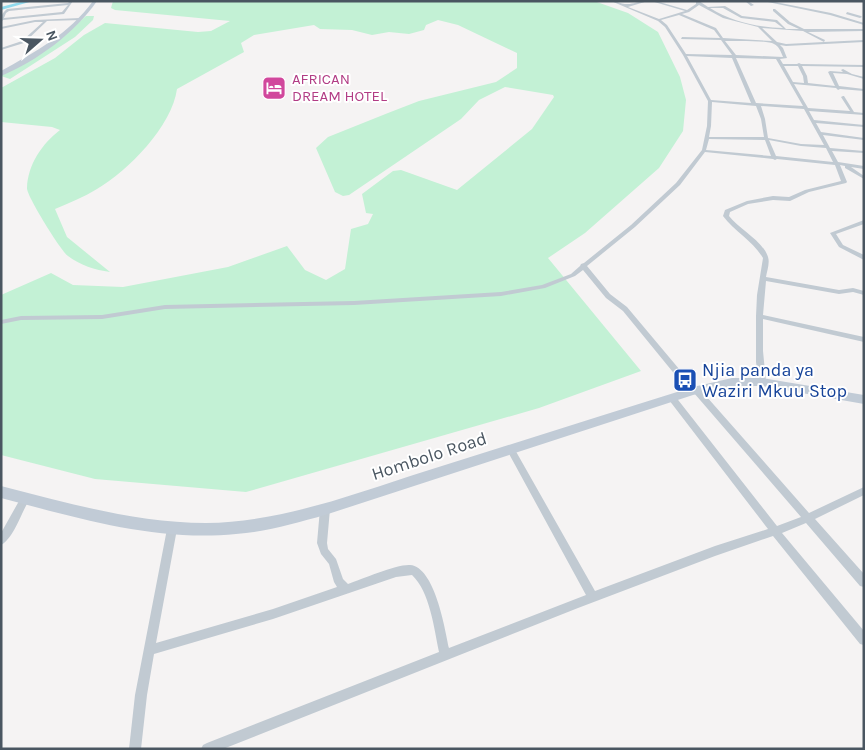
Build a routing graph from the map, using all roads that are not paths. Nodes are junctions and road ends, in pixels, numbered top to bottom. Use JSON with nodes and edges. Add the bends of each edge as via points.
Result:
{"nodes":[{"id":1,"x":95,"y":1,"type":"edge"},
{"id":2,"x":612,"y":1,"type":"edge"},
{"id":3,"x":647,"y":1,"type":"edge"},
{"id":4,"x":652,"y":1,"type":"edge"},
{"id":5,"x":746,"y":1,"type":"edge"},
{"id":6,"x":764,"y":1,"type":"edge"},
{"id":7,"x":698,"y":2,"type":"edge"},
{"id":8,"x":71,"y":3,"type":"edge"},
{"id":9,"x":752,"y":5,"type":"dead end"},
{"id":10,"x":627,"y":6,"type":"junction"},
{"id":11,"x":709,"y":7,"type":"junction"},
{"id":12,"x":688,"y":11,"type":"junction"},
{"id":13,"x":825,"y":13,"type":"junction"},
{"id":14,"x":679,"y":14,"type":"junction"},
{"id":15,"x":860,"y":16,"type":"dead end"},
{"id":16,"x":741,"y":17,"type":"junction"},
{"id":17,"x":80,"y":19,"type":"junction"},
{"id":18,"x":727,"y":19,"type":"junction"},
{"id":19,"x":2,"y":20,"type":"edge"},
{"id":20,"x":47,"y":20,"type":"junction"},
{"id":21,"x":659,"y":20,"type":"junction"},
{"id":22,"x":864,"y":24,"type":"edge"},
{"id":23,"x":760,"y":27,"type":"junction"},
{"id":24,"x":1,"y":28,"type":"edge"},
{"id":25,"x":785,"y":28,"type":"junction"},
{"id":26,"x":800,"y":29,"type":"junction"},
{"id":27,"x":864,"y":30,"type":"edge"},
{"id":28,"x":682,"y":38,"type":"dead end"},
{"id":29,"x":724,"y":39,"type":"junction"},
{"id":30,"x":864,"y":41,"type":"edge"},
{"id":31,"x":826,"y":42,"type":"junction"},
{"id":32,"x":777,"y":44,"type":"junction"},
{"id":33,"x":1,"y":49,"type":"edge"},
{"id":34,"x":685,"y":55,"type":"junction"},
{"id":35,"x":734,"y":57,"type":"junction"},
{"id":36,"x":778,"y":59,"type":"junction"},
{"id":37,"x":781,"y":64,"type":"junction"},
{"id":38,"x":799,"y":64,"type":"junction"},
{"id":39,"x":837,"y":66,"type":"junction"},
{"id":40,"x":862,"y":67,"type":"edge"},
{"id":41,"x":846,"y":73,"type":"junction"},
{"id":42,"x":1,"y":74,"type":"edge"},
{"id":43,"x":858,"y":77,"type":"junction"},
{"id":44,"x":864,"y":78,"type":"edge"},
{"id":45,"x":792,"y":83,"type":"junction"},
{"id":46,"x":806,"y":85,"type":"junction"},
{"id":47,"x":838,"y":88,"type":"junction"},
{"id":48,"x":864,"y":89,"type":"edge"},
{"id":49,"x":843,"y":97,"type":"dead end"},
{"id":50,"x":710,"y":101,"type":"junction"},
{"id":51,"x":756,"y":104,"type":"junction"},
{"id":52,"x":806,"y":108,"type":"junction"},
{"id":53,"x":854,"y":113,"type":"junction"},
{"id":54,"x":864,"y":114,"type":"edge"},
{"id":55,"x":813,"y":121,"type":"junction"},
{"id":56,"x":864,"y":126,"type":"edge"},
{"id":57,"x":820,"y":133,"type":"junction"},
{"id":58,"x":707,"y":138,"type":"junction"},
{"id":59,"x":766,"y":138,"type":"junction"},
{"id":60,"x":864,"y":140,"type":"edge"},
{"id":61,"x":828,"y":148,"type":"junction"},
{"id":62,"x":704,"y":151,"type":"junction"},
{"id":63,"x":864,"y":152,"type":"edge"},
{"id":64,"x":775,"y":159,"type":"junction"},
{"id":65,"x":840,"y":164,"type":"junction"},
{"id":66,"x":864,"y":168,"type":"edge"},
{"id":67,"x":864,"y":178,"type":"edge"},
{"id":68,"x":864,"y":222,"type":"edge"},
{"id":69,"x":864,"y":258,"type":"edge"},
{"id":70,"x":583,"y":265,"type":"junction"},
{"id":71,"x":764,"y":278,"type":"junction"},
{"id":72,"x":864,"y":293,"type":"edge"},
{"id":73,"x":759,"y":316,"type":"junction"},
{"id":74,"x":1,"y":322,"type":"edge"},
{"id":75,"x":864,"y":340,"type":"edge"},
{"id":76,"x":762,"y":382,"type":"junction"},
{"id":77,"x":694,"y":391,"type":"junction"},
{"id":78,"x":672,"y":398,"type":"junction"},
{"id":79,"x":864,"y":400,"type":"edge"},
{"id":80,"x":511,"y":450,"type":"junction"},
{"id":81,"x":1,"y":492,"type":"edge"},
{"id":82,"x":861,"y":495,"type":"edge"},
{"id":83,"x":26,"y":498,"type":"junction"},
{"id":84,"x":325,"y":510,"type":"junction"},
{"id":85,"x":808,"y":518,"type":"junction"},
{"id":86,"x":172,"y":529,"type":"junction"},
{"id":87,"x":775,"y":531,"type":"junction"},
{"id":88,"x":1,"y":541,"type":"edge"},
{"id":89,"x":864,"y":582,"type":"edge"},
{"id":90,"x":346,"y":589,"type":"junction"},
{"id":91,"x":593,"y":597,"type":"junction"},
{"id":92,"x":864,"y":640,"type":"edge"},
{"id":93,"x":150,"y":650,"type":"junction"},
{"id":94,"x":446,"y":655,"type":"junction"},
{"id":95,"x":135,"y":749,"type":"edge"},
{"id":96,"x":207,"y":749,"type":"edge"}],
"edges":[{"from":1,"to":17,"type":"street"},
{"from":2,"to":10,"type":"street"},
{"from":3,"to":10,"type":"street"},
{"from":4,"to":12,"type":"street"},
{"from":5,"to":9,"type":"street"},
{"from":6,"to":13,"type":"street"},
{"from":6,"to":26,"type":"street"},
{"from":7,"to":11,"type":"street"},
{"from":7,"to":12,"type":"street"},
{"from":8,"to":19,"type":"street","via":[[63,13]]},
{"from":8,"to":19,"type":"street","via":[[8,10]]},
{"from":10,"to":21,"type":"street"},
{"from":11,"to":16,"type":"street","via":[[724,7]]},
{"from":11,"to":18,"type":"street"},
{"from":12,"to":14,"type":"street"},
{"from":13,"to":15,"type":"street"},
{"from":13,"to":22,"type":"street"},
{"from":14,"to":21,"type":"street"},
{"from":14,"to":29,"type":"street","via":[[715,29]]},
{"from":16,"to":18,"type":"street"},
{"from":16,"to":25,"type":"street","via":[[777,21]]},
{"from":17,"to":20,"type":"street"},
{"from":17,"to":42,"type":"street","via":[[52,42]]},
{"from":18,"to":23,"type":"street"},
{"from":20,"to":24,"type":"street"},
{"from":20,"to":33,"type":"street","via":[[23,42]]},
{"from":21,"to":34,"type":"street"},
{"from":23,"to":25,"type":"street"},
{"from":23,"to":32,"type":"street"},
{"from":25,"to":26,"type":"street"},
{"from":26,"to":27,"type":"street"},
{"from":26,"to":31,"type":"street"},
{"from":28,"to":29,"type":"street"},
{"from":29,"to":32,"type":"street"},
{"from":29,"to":35,"type":"street"},
{"from":30,"to":31,"type":"street"},
{"from":31,"to":32,"type":"street"},
{"from":32,"to":36,"type":"street","via":[[785,58]]},
{"from":34,"to":35,"type":"street"},
{"from":34,"to":50,"type":"street"},
{"from":35,"to":36,"type":"street"},
{"from":35,"to":51,"type":"street"},
{"from":36,"to":37,"type":"street"},
{"from":37,"to":38,"type":"street"},
{"from":37,"to":45,"type":"street"},
{"from":38,"to":39,"type":"street"},
{"from":38,"to":46,"type":"street"},
{"from":39,"to":40,"type":"street"},
{"from":39,"to":41,"type":"street"},
{"from":41,"to":43,"type":"street"},
{"from":41,"to":47,"type":"street","via":[[830,72]]},
{"from":43,"to":44,"type":"street"},
{"from":43,"to":48,"type":"street"},
{"from":45,"to":46,"type":"street"},
{"from":45,"to":52,"type":"street"},
{"from":46,"to":47,"type":"street"},
{"from":47,"to":48,"type":"street"},
{"from":49,"to":53,"type":"street"},
{"from":50,"to":51,"type":"street"},
{"from":50,"to":58,"type":"street"},
{"from":51,"to":52,"type":"street"},
{"from":51,"to":59,"type":"street"},
{"from":52,"to":53,"type":"street"},
{"from":52,"to":55,"type":"street"},
{"from":53,"to":54,"type":"street"},
{"from":55,"to":56,"type":"street"},
{"from":55,"to":57,"type":"street"},
{"from":57,"to":60,"type":"street"},
{"from":57,"to":61,"type":"street"},
{"from":58,"to":59,"type":"street"},
{"from":58,"to":62,"type":"street"},
{"from":59,"to":61,"type":"street"},
{"from":59,"to":64,"type":"street"},
{"from":61,"to":63,"type":"street"},
{"from":61,"to":65,"type":"street"},
{"from":62,"to":64,"type":"street"},
{"from":62,"to":70,"type":"street","via":[[678,184],[633,226]]},
{"from":64,"to":65,"type":"street"},
{"from":65,"to":66,"type":"street"},
{"from":65,"to":67,"type":"street"},
{"from":65,"to":71,"type":"street","via":[[844,182],[790,198],[747,202],[727,211],[729,220],[764,252]]},
{"from":68,"to":69,"type":"street","via":[[833,233],[841,246]]},
{"from":70,"to":74,"type":"street","via":[[573,275],[543,287],[501,294],[354,303],[165,307],[102,317],[21,318]]},
{"from":70,"to":77,"type":"street"},
{"from":71,"to":72,"type":"street","via":[[839,292],[853,290]]},
{"from":71,"to":73,"type":"street"},
{"from":73,"to":75,"type":"street"},
{"from":73,"to":76,"type":"street"},
{"from":76,"to":77,"type":"street","name":"Hombolo Road","via":[[732,382]]},
{"from":76,"to":79,"type":"street","name":"Hombolo Road"},
{"from":77,"to":78,"type":"street","name":"Hombolo Road"},
{"from":77,"to":85,"type":"street"},
{"from":78,"to":80,"type":"street","name":"Hombolo Road"},
{"from":78,"to":87,"type":"street"},
{"from":80,"to":84,"type":"street","name":"Hombolo Road"},
{"from":80,"to":91,"type":"street"},
{"from":81,"to":83,"type":"street","name":"Hombolo Road"},
{"from":82,"to":85,"type":"street"},
{"from":83,"to":86,"type":"street","name":"Hombolo Road","via":[[111,520]]},
{"from":83,"to":88,"type":"street"},
{"from":84,"to":86,"type":"street","name":"Hombolo Road","via":[[236,528]]},
{"from":84,"to":90,"type":"street","via":[[324,551],[333,562],[339,582]]},
{"from":85,"to":87,"type":"street"},
{"from":85,"to":89,"type":"street"},
{"from":86,"to":93,"type":"street"},
{"from":87,"to":91,"type":"street"},
{"from":87,"to":92,"type":"street"},
{"from":90,"to":93,"type":"street"},
{"from":90,"to":94,"type":"street","via":[[396,572],[415,572],[429,595]]},
{"from":91,"to":94,"type":"street"},
{"from":93,"to":95,"type":"street"},
{"from":94,"to":96,"type":"street"}]}
